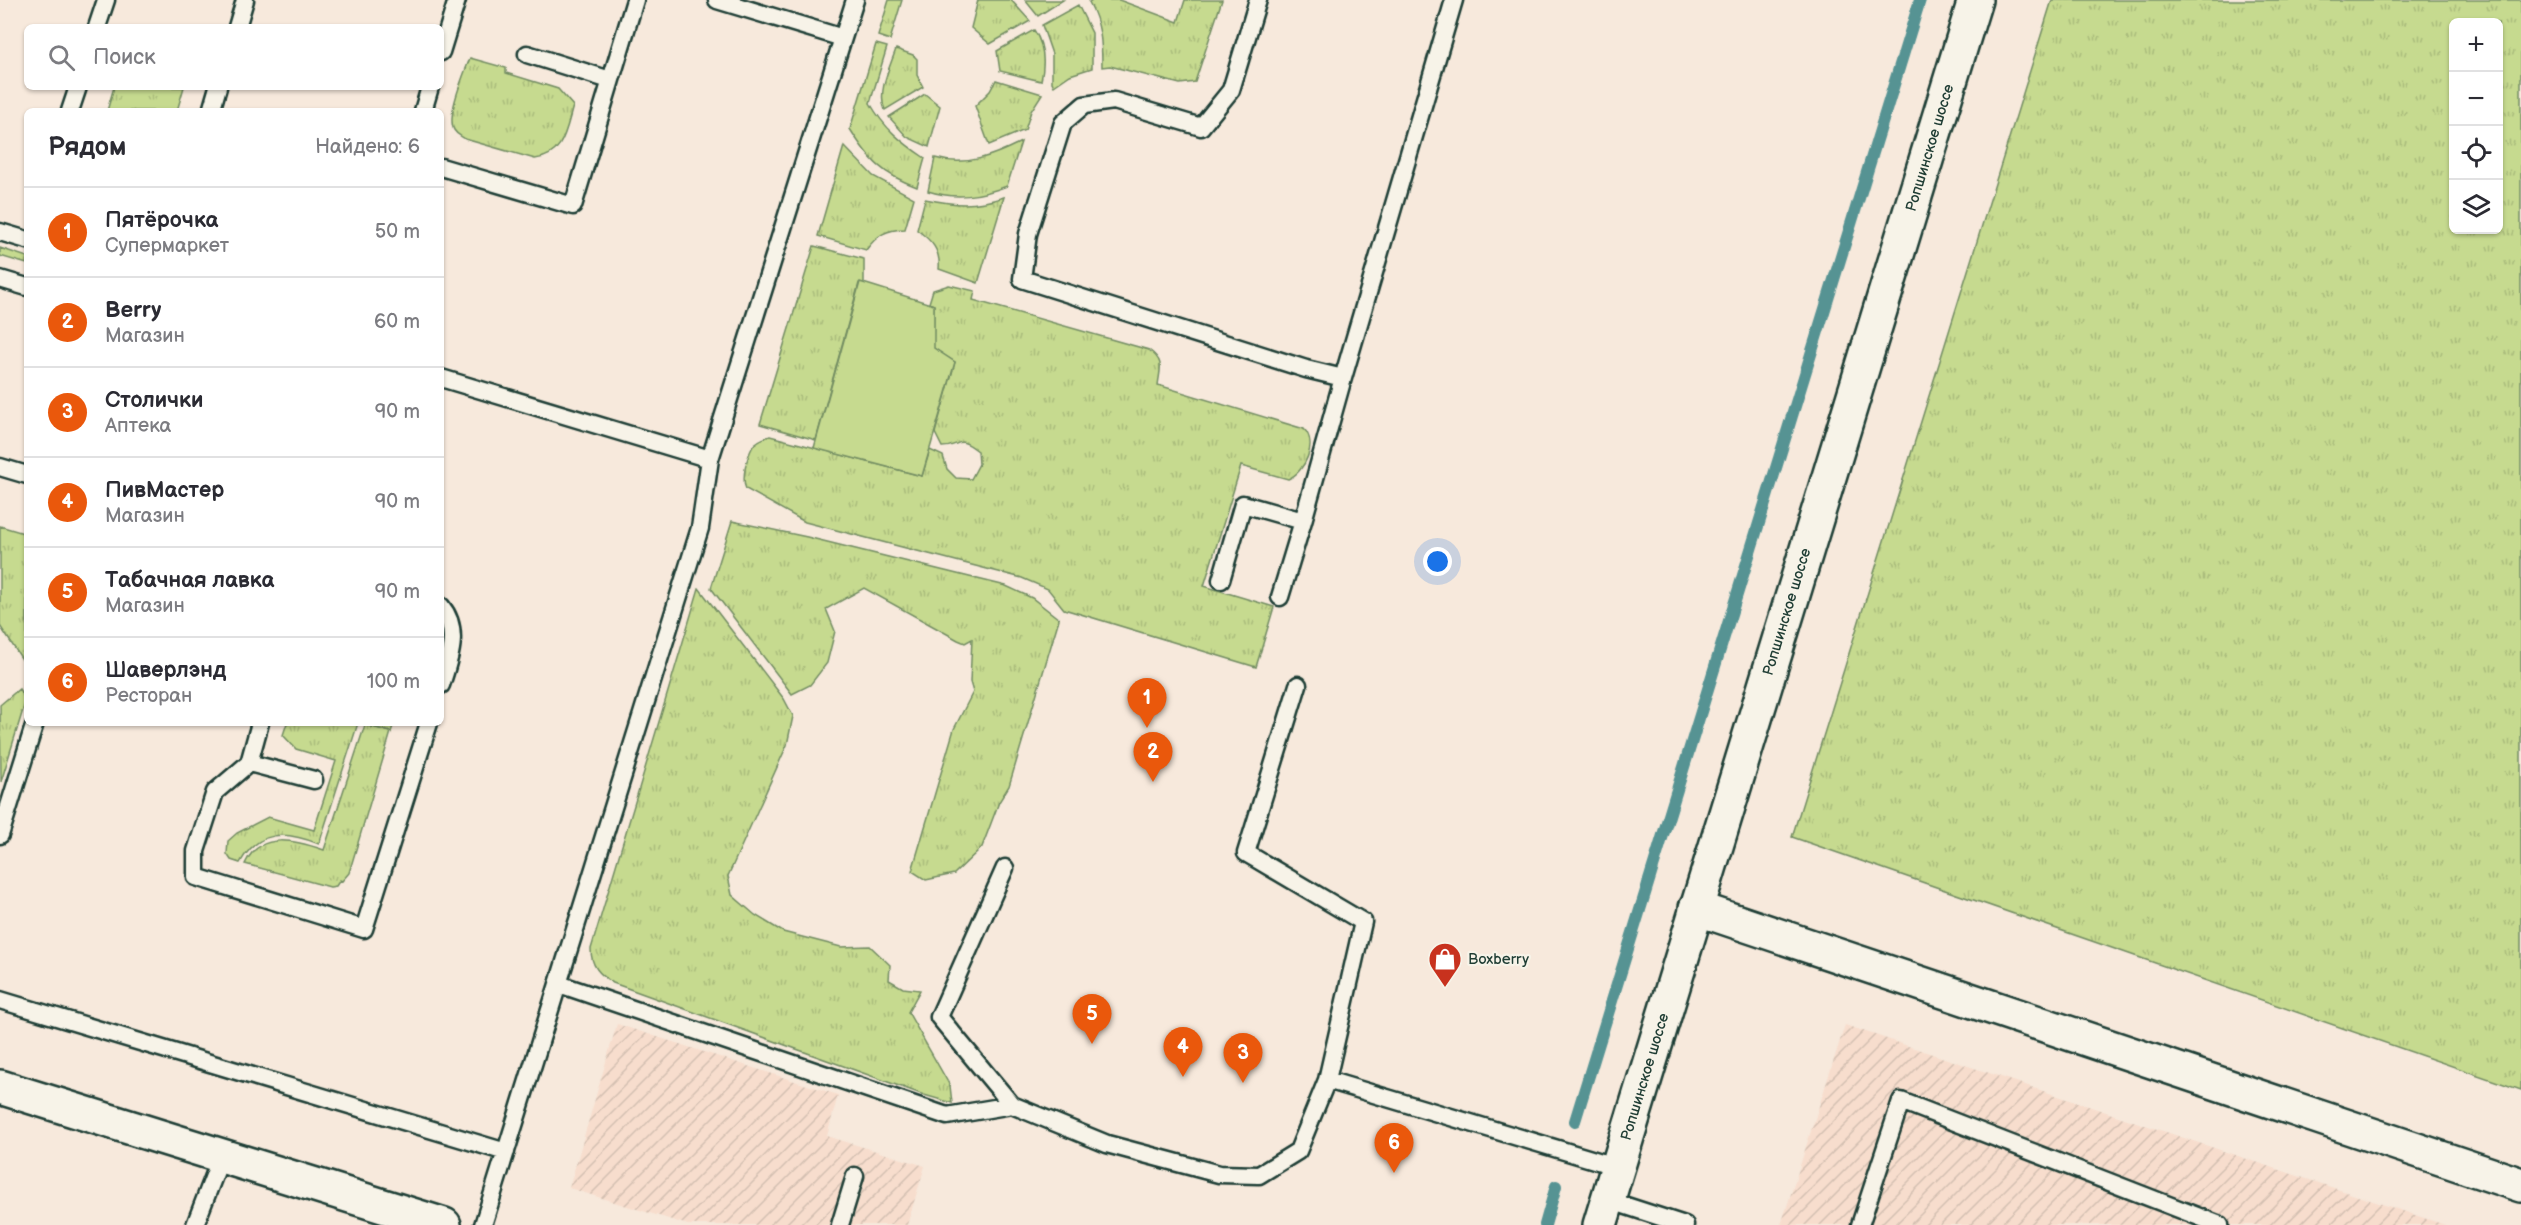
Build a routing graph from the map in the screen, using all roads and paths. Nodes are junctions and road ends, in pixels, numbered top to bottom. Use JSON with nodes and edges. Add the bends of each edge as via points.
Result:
{"nodes":[{"id":1,"x":106,"y":0,"type":"edge"},
{"id":2,"x":245,"y":0,"type":"edge"},
{"id":3,"x":457,"y":0,"type":"edge"},
{"id":4,"x":635,"y":0,"type":"edge"},
{"id":5,"x":717,"y":0,"type":"edge"},
{"id":6,"x":855,"y":0,"type":"edge"},
{"id":7,"x":1258,"y":0,"type":"edge"},
{"id":8,"x":1454,"y":0,"type":"edge"},
{"id":9,"x":1975,"y":0,"type":"edge"},
{"id":10,"x":98,"y":24,"type":"edge"},
{"id":11,"x":238,"y":24,"type":"edge"},
{"id":12,"x":843,"y":38,"type":"junction"},
{"id":13,"x":444,"y":42,"type":"edge"},
{"id":14,"x":527,"y":54,"type":"dead end"},
{"id":15,"x":610,"y":80,"type":"junction"},
{"id":16,"x":77,"y":90,"type":"edge"},
{"id":17,"x":217,"y":90,"type":"edge"},
{"id":18,"x":429,"y":90,"type":"edge"},
{"id":19,"x":71,"y":108,"type":"edge"},
{"id":20,"x":212,"y":108,"type":"edge"},
{"id":21,"x":424,"y":108,"type":"edge"},
{"id":22,"x":444,"y":168,"type":"edge"},
{"id":23,"x":0,"y":232,"type":"edge"},
{"id":24,"x":24,"y":239,"type":"edge"},
{"id":25,"x":0,"y":279,"type":"edge"},
{"id":26,"x":24,"y":286,"type":"edge"},
{"id":27,"x":1343,"y":378,"type":"junction"},
{"id":28,"x":444,"y":379,"type":"edge"},
{"id":29,"x":710,"y":459,"type":"junction"},
{"id":30,"x":0,"y":467,"type":"edge"},
{"id":31,"x":24,"y":474,"type":"edge"},
{"id":32,"x":1303,"y":521,"type":"junction"},
{"id":33,"x":1221,"y":580,"type":"dead end"},
{"id":34,"x":1280,"y":597,"type":"dead end"},
{"id":35,"x":444,"y":610,"type":"edge"},
{"id":36,"x":444,"y":676,"type":"edge"},
{"id":37,"x":1298,"y":685,"type":"dead end"},
{"id":38,"x":34,"y":726,"type":"edge"},
{"id":39,"x":259,"y":726,"type":"edge"},
{"id":40,"x":428,"y":726,"type":"edge"},
{"id":41,"x":249,"y":763,"type":"junction"},
{"id":42,"x":314,"y":780,"type":"dead end"},
{"id":43,"x":0,"y":835,"type":"edge"},
{"id":44,"x":1005,"y":868,"type":"dead end"},
{"id":45,"x":1696,"y":908,"type":"junction"},
{"id":46,"x":559,"y":984,"type":"junction"},
{"id":47,"x":0,"y":1000,"type":"edge"},
{"id":48,"x":1327,"y":1080,"type":"junction"},
{"id":49,"x":0,"y":1087,"type":"edge"},
{"id":50,"x":1012,"y":1105,"type":"junction"},
{"id":51,"x":506,"y":1152,"type":"junction"},
{"id":52,"x":222,"y":1155,"type":"junction"},
{"id":53,"x":1618,"y":1167,"type":"junction"},
{"id":54,"x":855,"y":1176,"type":"dead end"},
{"id":55,"x":2521,"y":1185,"type":"edge"},
{"id":56,"x":1604,"y":1212,"type":"edge"},
{"id":57,"x":195,"y":1225,"type":"edge"},
{"id":58,"x":444,"y":1225,"type":"edge"},
{"id":59,"x":483,"y":1225,"type":"edge"},
{"id":60,"x":840,"y":1225,"type":"edge"},
{"id":61,"x":1685,"y":1225,"type":"edge"},
{"id":62,"x":1860,"y":1225,"type":"edge"},
{"id":63,"x":2220,"y":1225,"type":"edge"}],
"edges":[{"from":1,"to":10,"type":"lane"},
{"from":2,"to":11,"type":"lane"},
{"from":3,"to":13,"type":"lane"},
{"from":4,"to":15,"type":"lane"},
{"from":5,"to":12,"type":"lane"},
{"from":6,"to":12,"type":"lane"},
{"from":7,"to":27,"type":"lane","via":[[1231,90],[1201,127],[1114,101],[1084,105],[1063,123],[1028,234],[1022,279]]},
{"from":8,"to":27,"type":"lane"},
{"from":9,"to":45,"type":"street","name":"Ропшинское шоссе"},
{"from":12,"to":29,"type":"lane"},
{"from":14,"to":15,"type":"lane"},
{"from":15,"to":22,"type":"lane","via":[[573,206]]},
{"from":16,"to":19,"type":"lane"},
{"from":17,"to":20,"type":"lane"},
{"from":18,"to":21,"type":"lane"},
{"from":23,"to":24,"type":"lane"},
{"from":25,"to":26,"type":"lane"},
{"from":27,"to":32,"type":"lane"},
{"from":28,"to":29,"type":"lane"},
{"from":29,"to":46,"type":"lane","via":[[700,528]]},
{"from":30,"to":31,"type":"lane"},
{"from":32,"to":33,"type":"lane","via":[[1244,504]]},
{"from":32,"to":34,"type":"lane"},
{"from":35,"to":36,"type":"lane","via":[[453,647]]},
{"from":37,"to":48,"type":"lane","via":[[1246,854],[1363,922]]},
{"from":38,"to":43,"type":"lane"},
{"from":39,"to":41,"type":"lane"},
{"from":40,"to":41,"type":"lane","via":[[364,929],[196,877],[196,851],[215,792]]},
{"from":41,"to":42,"type":"lane"},
{"from":44,"to":50,"type":"lane","via":[[939,1017]]},
{"from":45,"to":53,"type":"street","name":"Ропшинское шоссе"},
{"from":45,"to":55,"type":"street"},
{"from":46,"to":50,"type":"lane","via":[[946,1116]]},
{"from":46,"to":51,"type":"lane"},
{"from":47,"to":51,"type":"lane"},
{"from":48,"to":50,"type":"lane","via":[[1298,1151],[1259,1175],[1219,1174],[1107,1144]]},
{"from":48,"to":53,"type":"lane"},
{"from":49,"to":52,"type":"street"},
{"from":51,"to":59,"type":"lane"},
{"from":52,"to":57,"type":"lane"},
{"from":52,"to":58,"type":"street"},
{"from":53,"to":56,"type":"street","name":"Ропшинское шоссе"},
{"from":54,"to":60,"type":"lane"},
{"from":56,"to":61,"type":"lane"},
{"from":62,"to":63,"type":"lane","via":[[1901,1101]]}]}
